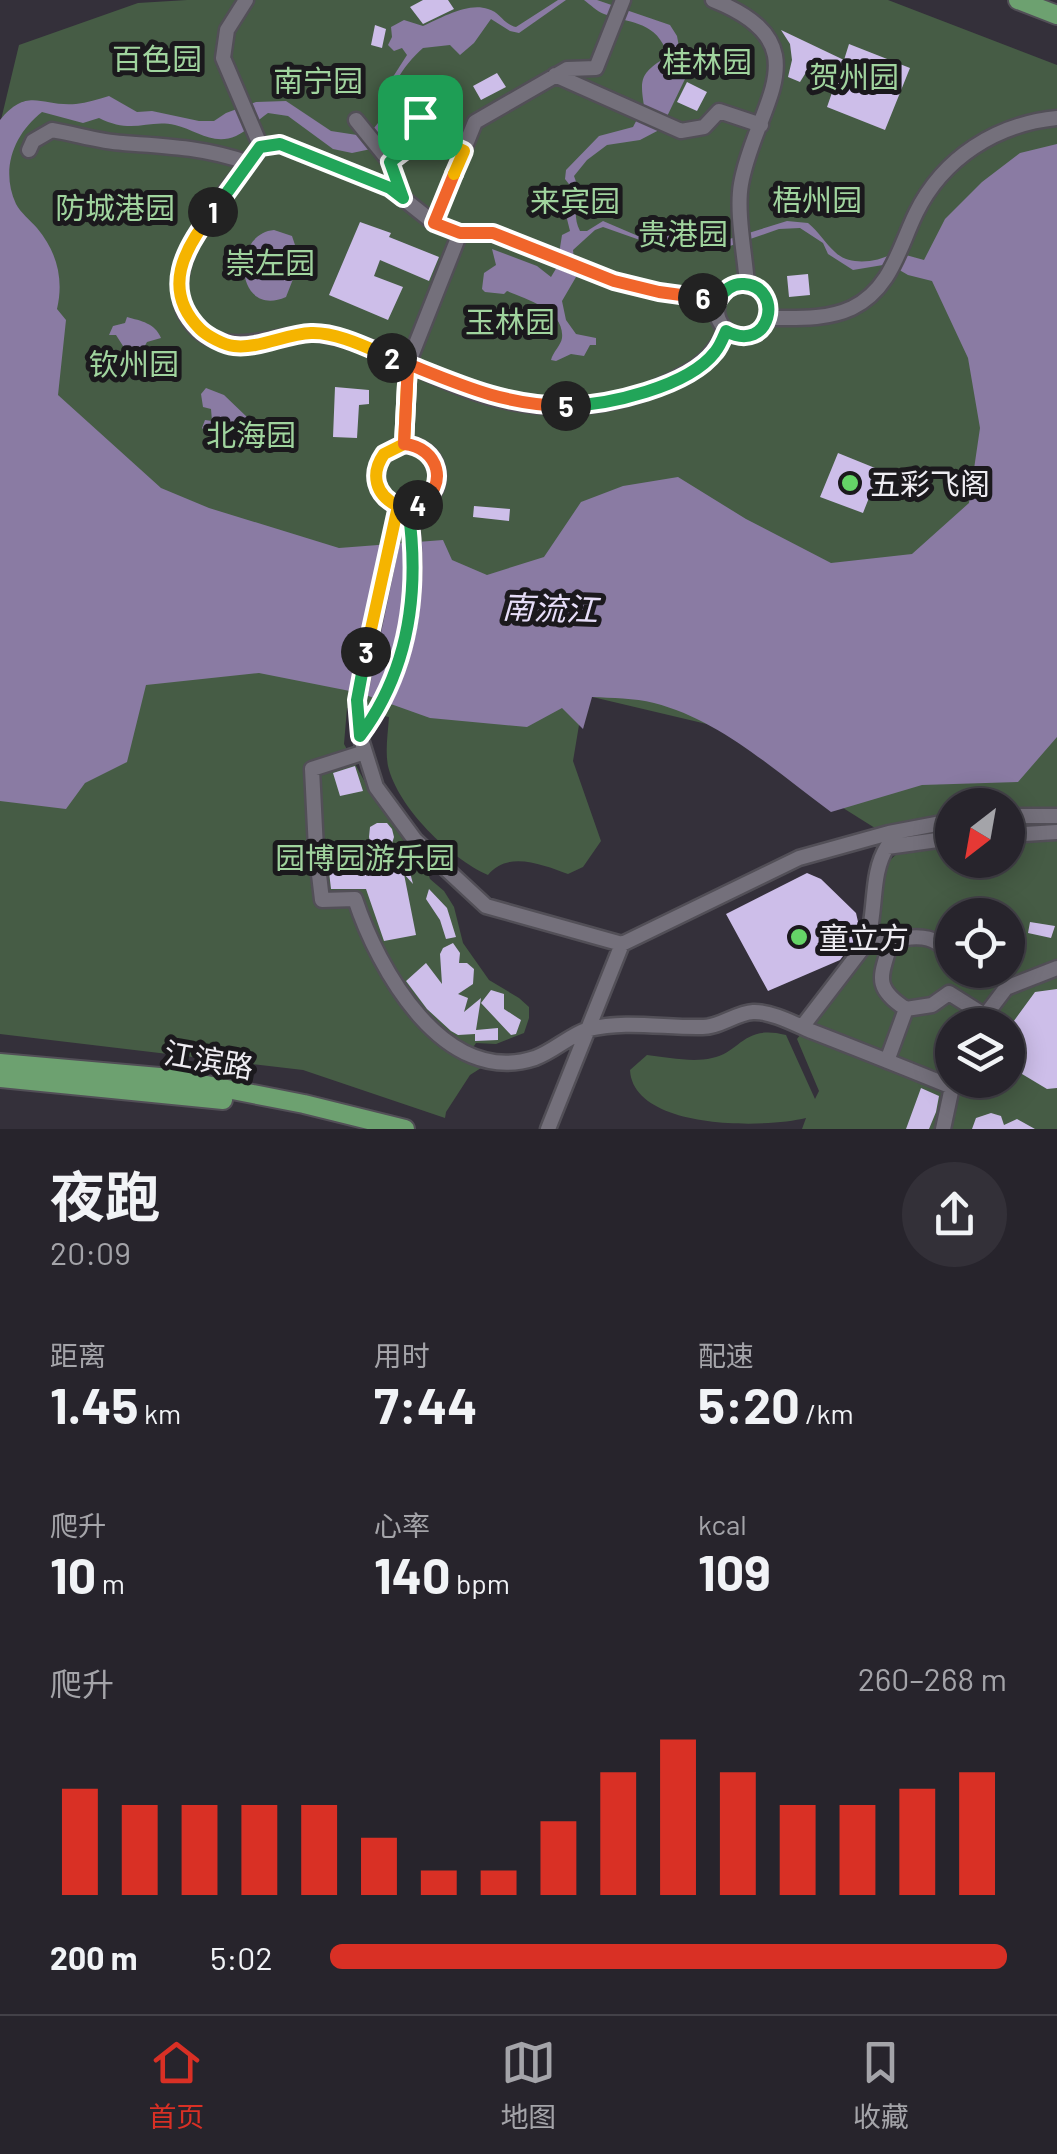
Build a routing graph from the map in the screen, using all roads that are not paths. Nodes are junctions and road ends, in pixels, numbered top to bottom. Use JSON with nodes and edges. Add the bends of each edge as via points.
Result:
{"nodes":[{"id":1,"x":246,"y":0,"type":"edge"},
{"id":2,"x":713,"y":0,"type":"edge"},
{"id":3,"x":1018,"y":0,"type":"edge"},
{"id":4,"x":620,"y":9,"type":"edge"},
{"id":5,"x":1057,"y":16,"type":"edge"},
{"id":6,"x":556,"y":76,"type":"junction"},
{"id":7,"x":1057,"y":118,"type":"edge"},
{"id":8,"x":760,"y":125,"type":"junction"},
{"id":9,"x":360,"y":126,"type":"dead end"},
{"id":10,"x":260,"y":147,"type":"junction"},
{"id":11,"x":29,"y":150,"type":"dead end"},
{"id":12,"x":464,"y":151,"type":"junction"},
{"id":13,"x":390,"y":162,"type":"junction"},
{"id":14,"x":249,"y":163,"type":"junction"},
{"id":15,"x":403,"y":198,"type":"junction"},
{"id":16,"x":434,"y":223,"type":"junction"},
{"id":17,"x":460,"y":233,"type":"junction"},
{"id":18,"x":747,"y":284,"type":"junction"},
{"id":19,"x":718,"y":300,"type":"junction"},
{"id":20,"x":768,"y":318,"type":"junction"},
{"id":21,"x":726,"y":331,"type":"junction"},
{"id":22,"x":408,"y":364,"type":"junction"},
{"id":23,"x":404,"y":444,"type":"junction"},
{"id":24,"x":403,"y":507,"type":"junction"},
{"id":25,"x":360,"y":736,"type":"junction"},
{"id":26,"x":365,"y":752,"type":"junction"},
{"id":27,"x":1025,"y":816,"type":"edge"},
{"id":28,"x":1057,"y":816,"type":"edge"},
{"id":29,"x":935,"y":825,"type":"edge"},
{"id":30,"x":1057,"y":832,"type":"edge"},
{"id":31,"x":1025,"y":834,"type":"edge"},
{"id":32,"x":935,"y":840,"type":"edge"},
{"id":33,"x":868,"y":937,"type":"junction"},
{"id":34,"x":935,"y":941,"type":"edge"},
{"id":35,"x":891,"y":942,"type":"junction"},
{"id":36,"x":622,"y":944,"type":"junction"},
{"id":37,"x":1057,"y":968,"type":"edge"},
{"id":38,"x":950,"y":988,"type":"edge"},
{"id":39,"x":949,"y":992,"type":"junction"},
{"id":40,"x":967,"y":1008,"type":"edge"},
{"id":41,"x":990,"y":1008,"type":"edge"},
{"id":42,"x":906,"y":1009,"type":"junction"},
{"id":43,"x":802,"y":1027,"type":"junction"},
{"id":44,"x":588,"y":1030,"type":"junction"},
{"id":45,"x":887,"y":1061,"type":"junction"},
{"id":46,"x":0,"y":1063,"type":"edge"},
{"id":47,"x":0,"y":1078,"type":"edge"},
{"id":48,"x":935,"y":1078,"type":"edge"},
{"id":49,"x":950,"y":1098,"type":"edge"},
{"id":50,"x":364,"y":1129,"type":"edge"},
{"id":51,"x":405,"y":1129,"type":"edge"},
{"id":52,"x":548,"y":1129,"type":"edge"},
{"id":53,"x":943,"y":1129,"type":"edge"}],
"edges":[{"from":1,"to":10,"type":"street","via":[[227,30],[223,58]]},
{"from":2,"to":8,"type":"street","via":[[760,24],[772,42],[776,78]]},
{"from":3,"to":5,"type":"main road"},
{"from":4,"to":6,"type":"street","via":[[596,68]]},
{"from":6,"to":8,"type":"street","via":[[691,132],[719,111]]},
{"from":6,"to":12,"type":"street","via":[[475,122]]},
{"from":7,"to":20,"type":"street","via":[[1006,128],[937,176],[897,260],[854,307],[816,318]]},
{"from":8,"to":18,"type":"street","via":[[740,186]]},
{"from":9,"to":13,"type":"street"},
{"from":10,"to":14,"type":"street"},
{"from":10,"to":15,"type":"street","via":[[280,144]]},
{"from":11,"to":14,"type":"street","via":[[52,130],[120,144],[214,151]]},
{"from":12,"to":13,"type":"street","via":[[440,140],[438,127],[420,117],[412,123],[411,146]]},
{"from":12,"to":16,"type":"street"},
{"from":13,"to":15,"type":"street"},
{"from":14,"to":22,"type":"street","via":[[186,250],[179,274],[186,315],[205,334],[234,346],[313,332]]},
{"from":15,"to":16,"type":"street"},
{"from":16,"to":17,"type":"street"},
{"from":17,"to":19,"type":"street","via":[[493,233],[614,281]]},
{"from":17,"to":22,"type":"street"},
{"from":18,"to":19,"type":"street","via":[[730,287]]},
{"from":18,"to":20,"type":"street","via":[[768,300]]},
{"from":19,"to":21,"type":"street"},
{"from":20,"to":21,"type":"street","via":[[751,336]]},
{"from":21,"to":22,"type":"street","via":[[714,354],[693,370],[641,394],[596,404],[532,406],[491,398]]},
{"from":22,"to":23,"type":"street"},
{"from":23,"to":24,"type":"street","via":[[384,454],[375,473],[380,493]]},
{"from":23,"to":24,"type":"street","via":[[423,449],[438,474],[427,500]]},
{"from":24,"to":25,"type":"street","via":[[357,700]]},
{"from":24,"to":25,"type":"street","via":[[412,532],[408,636],[378,713]]},
{"from":25,"to":26,"type":"street"},
{"from":26,"to":36,"type":"street","via":[[376,787],[415,840],[486,906]]},
{"from":26,"to":44,"type":"street","via":[[312,769],[322,900],[355,899],[392,980],[450,1045],[490,1062],[534,1058]]},
{"from":27,"to":28,"type":"street"},
{"from":29,"to":36,"type":"street","via":[[799,858]]},
{"from":30,"to":31,"type":"street"},
{"from":32,"to":33,"type":"street","via":[[887,847],[878,862]]},
{"from":33,"to":35,"type":"street"},
{"from":33,"to":43,"type":"street"},
{"from":34,"to":35,"type":"street","via":[[922,936]]},
{"from":35,"to":42,"type":"street","via":[[881,978],[885,991]]},
{"from":36,"to":44,"type":"street"},
{"from":37,"to":41,"type":"street","via":[[1006,988]]},
{"from":38,"to":39,"type":"street"},
{"from":39,"to":40,"type":"street"},
{"from":39,"to":42,"type":"street","via":[[932,1005]]},
{"from":42,"to":45,"type":"street"},
{"from":43,"to":44,"type":"street","via":[[755,1012],[707,1028],[642,1024]]},
{"from":43,"to":45,"type":"street"},
{"from":44,"to":52,"type":"street"},
{"from":45,"to":48,"type":"street"},
{"from":46,"to":51,"type":"main road","name":"江滨路","via":[[170,1078]]},
{"from":47,"to":50,"type":"main road","name":"江滨路","via":[[203,1096]]},
{"from":49,"to":53,"type":"street"}]}
